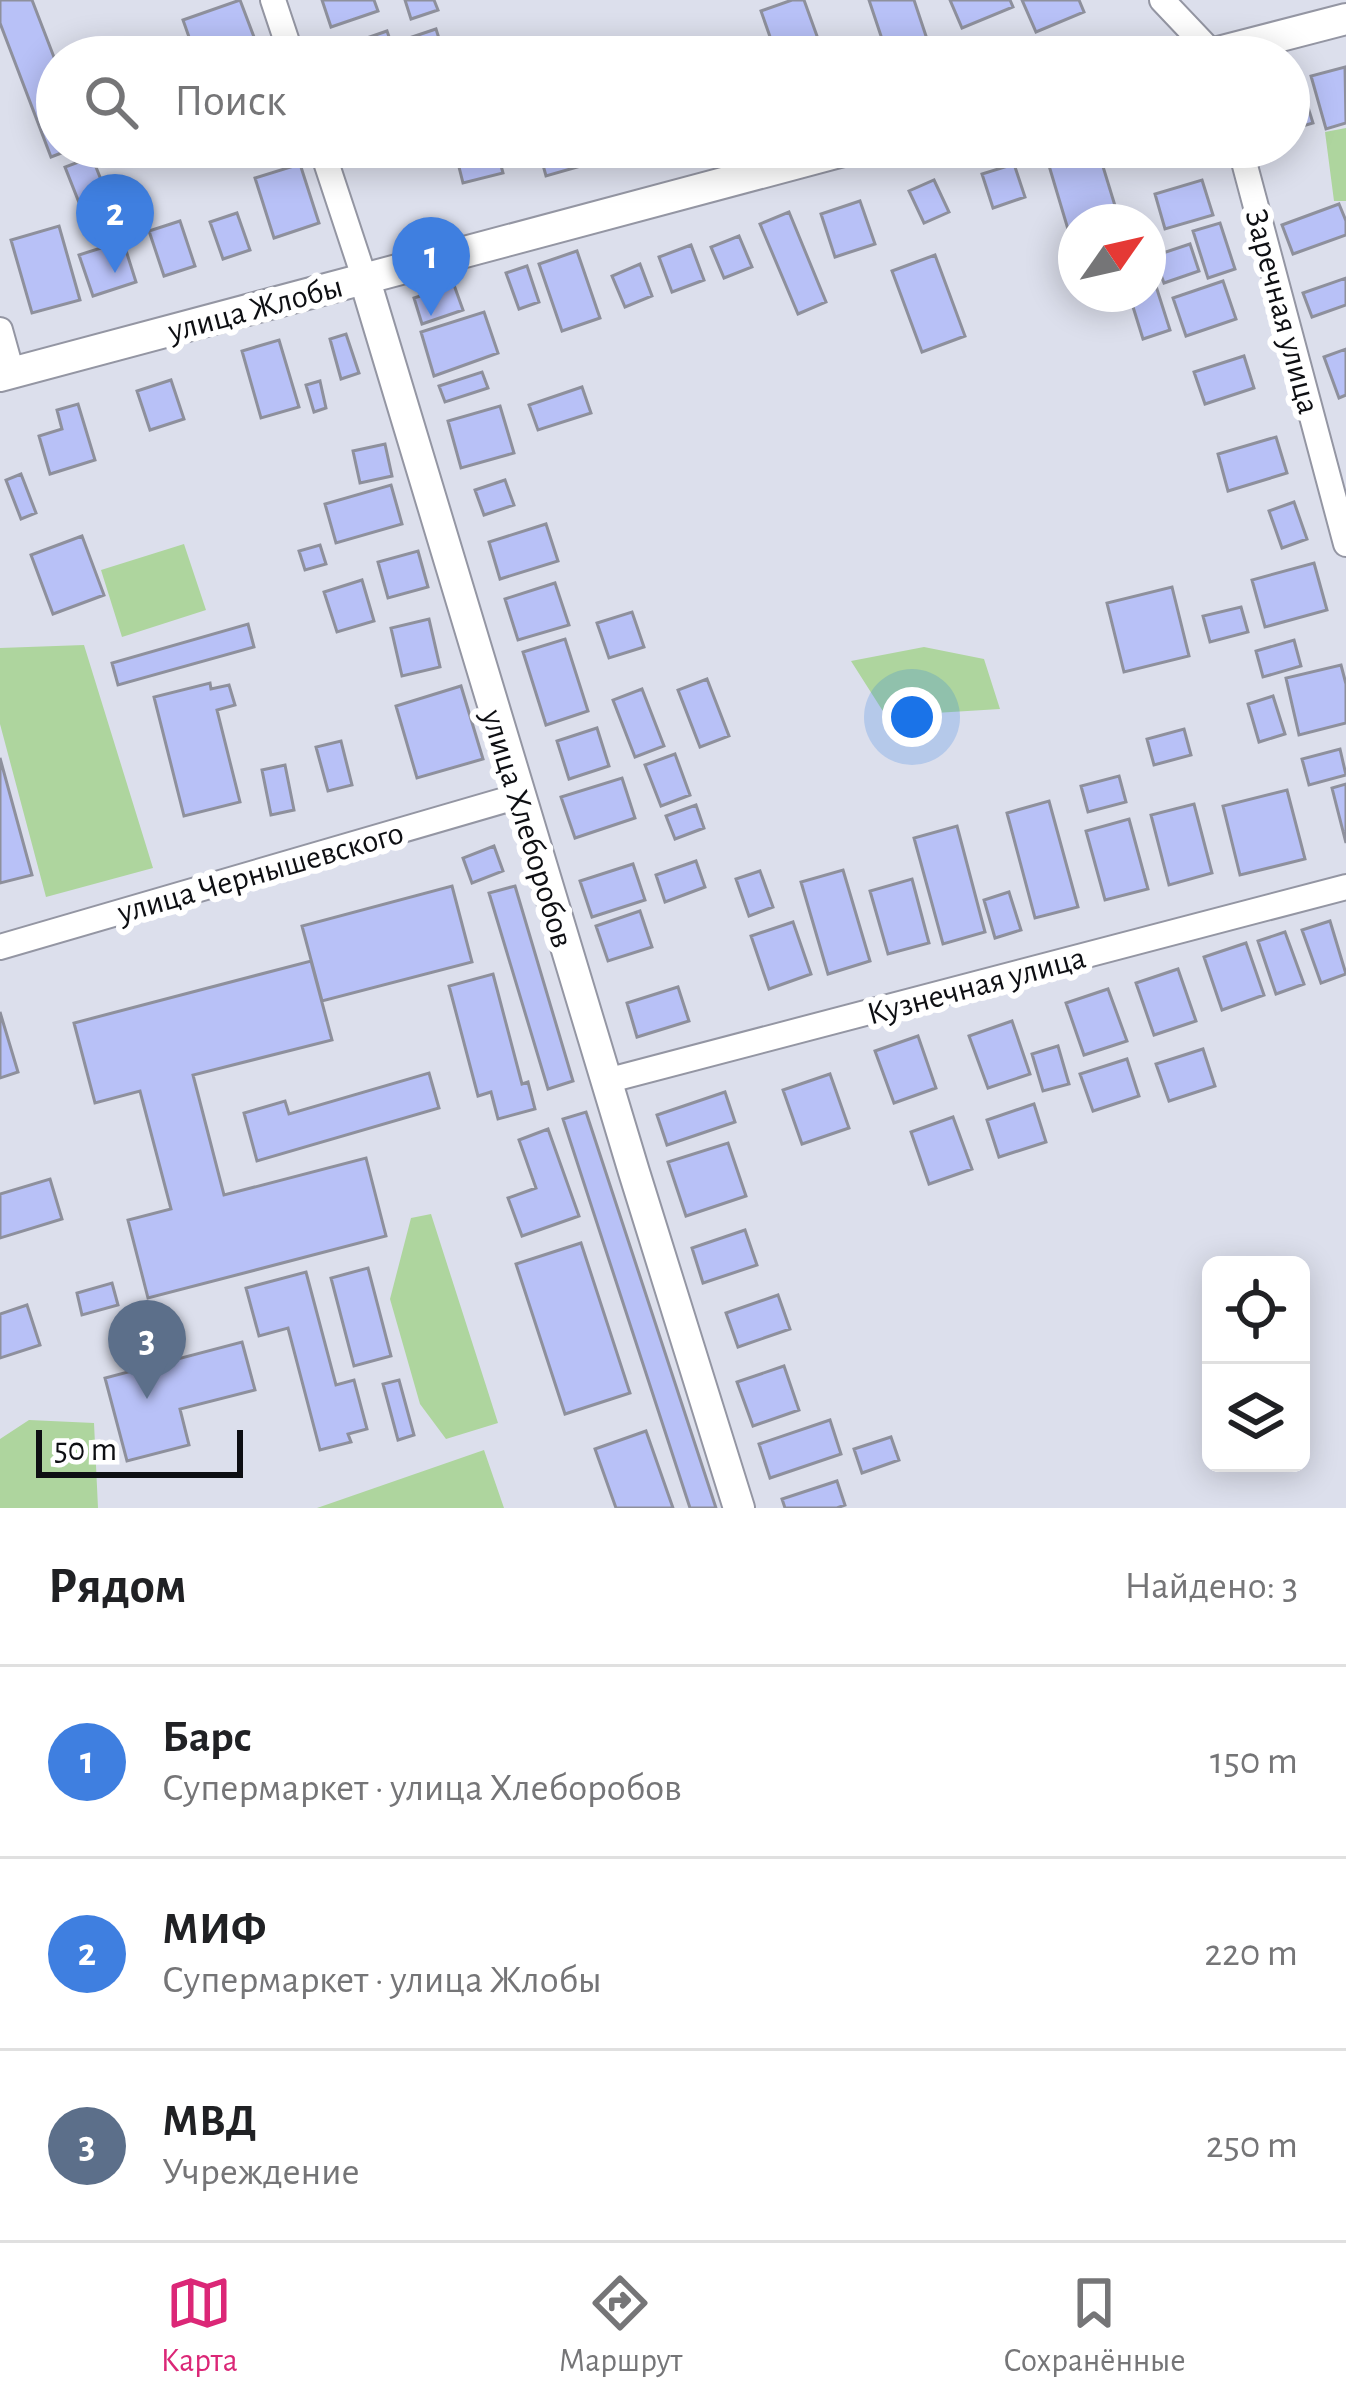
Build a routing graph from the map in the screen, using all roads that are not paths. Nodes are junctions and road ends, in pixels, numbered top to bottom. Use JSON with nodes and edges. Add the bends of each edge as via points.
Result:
{"nodes":[{"id":1,"x":273,"y":0,"type":"edge"},
{"id":2,"x":1162,"y":0,"type":"edge"},
{"id":3,"x":1346,"y":19,"type":"edge"},
{"id":4,"x":285,"y":36,"type":"edge"},
{"id":5,"x":1193,"y":36,"type":"edge"},
{"id":6,"x":1284,"y":36,"type":"edge"},
{"id":7,"x":328,"y":168,"type":"edge"},
{"id":8,"x":778,"y":168,"type":"edge"},
{"id":9,"x":1246,"y":168,"type":"edge"},
{"id":10,"x":364,"y":277,"type":"junction"},
{"id":11,"x":0,"y":330,"type":"edge"},
{"id":12,"x":6,"y":375,"type":"edge"},
{"id":13,"x":1346,"y":544,"type":"edge"},
{"id":14,"x":519,"y":796,"type":"junction"},
{"id":15,"x":1346,"y":887,"type":"edge"},
{"id":16,"x":0,"y":947,"type":"edge"},
{"id":17,"x":606,"y":1081,"type":"junction"},
{"id":18,"x":739,"y":1508,"type":"edge"}],
"edges":[{"from":1,"to":4,"type":"street"},
{"from":2,"to":5,"type":"street"},
{"from":3,"to":6,"type":"street"},
{"from":7,"to":10,"type":"street","name":"улица Хлеборобов"},
{"from":8,"to":10,"type":"street","name":"улица Жлобы"},
{"from":9,"to":13,"type":"street","name":"Заречная улица"},
{"from":10,"to":12,"type":"street","name":"улица Жлобы"},
{"from":10,"to":14,"type":"street","name":"улица Хлеборобов"},
{"from":11,"to":12,"type":"street"},
{"from":14,"to":16,"type":"street","name":"улица Чернышевского"},
{"from":14,"to":17,"type":"street","name":"улица Хлеборобов"},
{"from":15,"to":17,"type":"street","name":"Кузнечная улица"},
{"from":17,"to":18,"type":"street","name":"улица Хлеборобов"}]}
